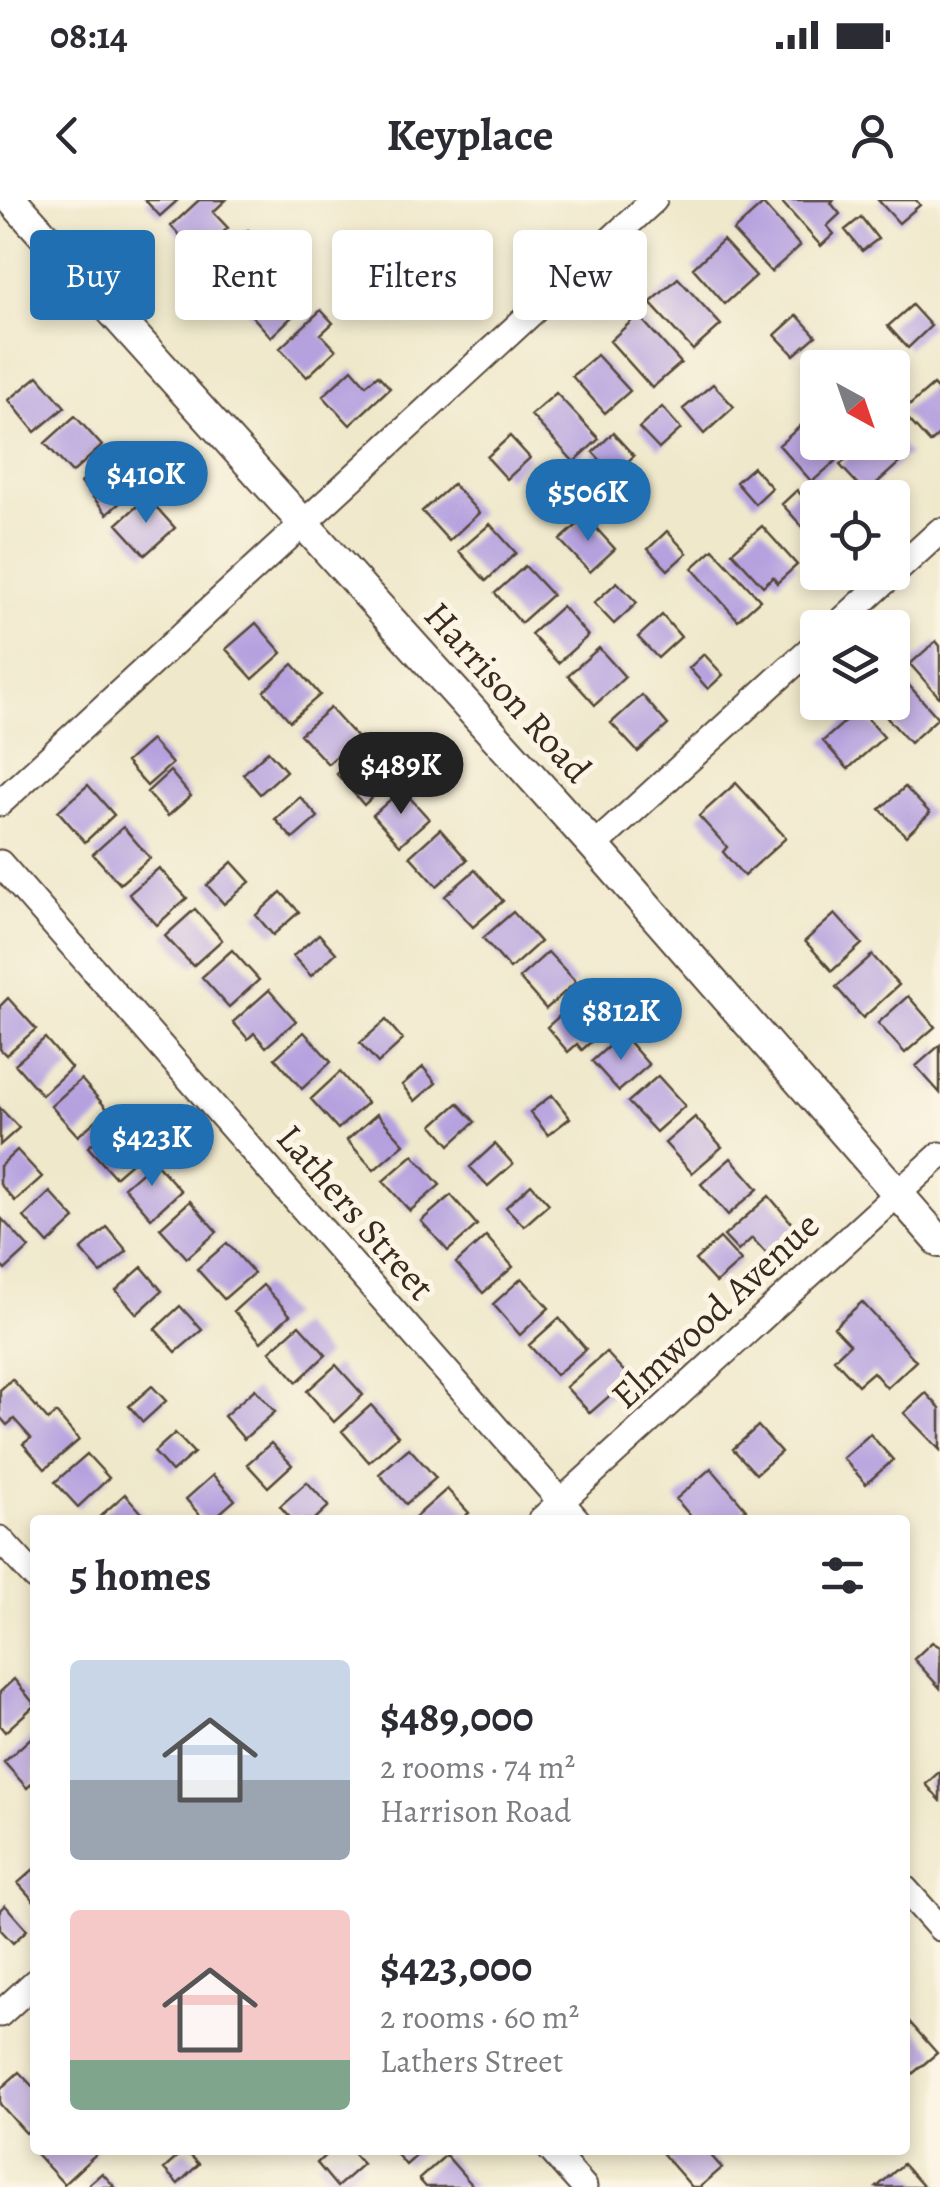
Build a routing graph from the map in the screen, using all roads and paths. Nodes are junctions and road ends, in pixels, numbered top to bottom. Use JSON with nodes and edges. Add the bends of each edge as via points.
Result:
{"nodes":[{"id":1,"x":12,"y":200,"type":"edge"},
{"id":2,"x":654,"y":200,"type":"edge"},
{"id":3,"x":300,"y":524,"type":"junction"},
{"id":4,"x":940,"y":530,"type":"edge"},
{"id":5,"x":853,"y":610,"type":"edge"},
{"id":6,"x":800,"y":658,"type":"edge"},
{"id":7,"x":0,"y":803,"type":"edge"},
{"id":8,"x":594,"y":846,"type":"junction"},
{"id":9,"x":0,"y":862,"type":"edge"},
{"id":10,"x":940,"y":1154,"type":"edge"},
{"id":11,"x":897,"y":1195,"type":"junction"},
{"id":12,"x":940,"y":1242,"type":"edge"},
{"id":13,"x":568,"y":1511,"type":"edge"},
{"id":14,"x":0,"y":1538,"type":"edge"},
{"id":15,"x":30,"y":1571,"type":"edge"},
{"id":16,"x":910,"y":1895,"type":"edge"},
{"id":17,"x":940,"y":1928,"type":"edge"},
{"id":18,"x":30,"y":1987,"type":"edge"},
{"id":19,"x":0,"y":2014,"type":"edge"},
{"id":20,"x":555,"y":2155,"type":"edge"},
{"id":21,"x":584,"y":2187,"type":"edge"}],
"edges":[{"from":1,"to":3,"type":"street","name":"Harrison Road"},
{"from":2,"to":3,"type":"street"},
{"from":3,"to":7,"type":"street"},
{"from":3,"to":8,"type":"street","name":"Harrison Road"},
{"from":4,"to":5,"type":"street"},
{"from":6,"to":8,"type":"street"},
{"from":8,"to":11,"type":"street","name":"Harrison Road"},
{"from":9,"to":13,"type":"street","name":"Lathers Street"},
{"from":10,"to":11,"type":"street","name":"Elmwood Avenue"},
{"from":11,"to":12,"type":"street","name":"Harrison Road"},
{"from":11,"to":13,"type":"street","name":"Elmwood Avenue"},
{"from":14,"to":15,"type":"street"},
{"from":16,"to":17,"type":"street"},
{"from":18,"to":19,"type":"street"},
{"from":20,"to":21,"type":"street"}]}
